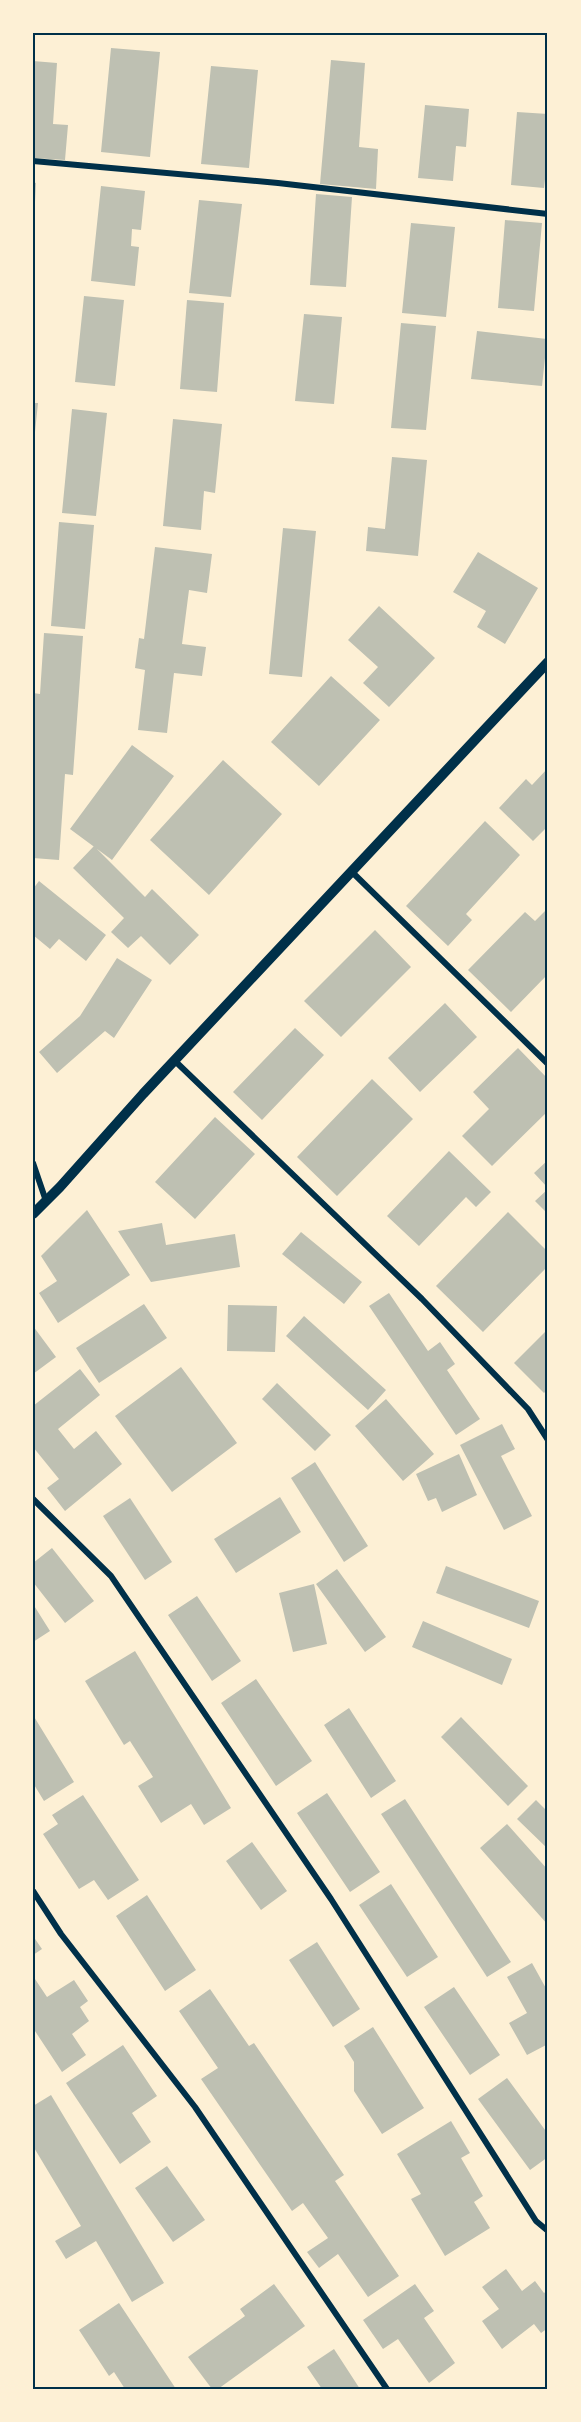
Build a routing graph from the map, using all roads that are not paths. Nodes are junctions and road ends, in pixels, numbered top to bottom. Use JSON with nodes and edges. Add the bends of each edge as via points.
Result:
{"nodes":[{"id":1,"x":33,"y":161,"type":"edge"},
{"id":2,"x":548,"y":214,"type":"edge"},
{"id":3,"x":548,"y":662,"type":"edge"},
{"id":4,"x":351,"y":871,"type":"junction"},
{"id":5,"x":174,"y":1060,"type":"junction"},
{"id":6,"x":548,"y":1064,"type":"edge"},
{"id":7,"x":33,"y":1163,"type":"edge"},
{"id":8,"x":46,"y":1201,"type":"junction"},
{"id":9,"x":33,"y":1214,"type":"edge"},
{"id":10,"x":548,"y":1440,"type":"edge"},
{"id":11,"x":33,"y":1499,"type":"edge"},
{"id":12,"x":33,"y":1891,"type":"edge"},
{"id":13,"x":548,"y":2231,"type":"edge"},
{"id":14,"x":387,"y":2389,"type":"edge"}],
"edges":[{"from":1,"to":2,"type":"street","via":[[278,183]]},
{"from":3,"to":4,"type":"street"},
{"from":4,"to":5,"type":"street"},
{"from":4,"to":6,"type":"street"},
{"from":5,"to":8,"type":"street"},
{"from":5,"to":10,"type":"street","via":[[423,1299],[528,1409]]},
{"from":7,"to":8,"type":"street"},
{"from":8,"to":9,"type":"street"},
{"from":11,"to":13,"type":"street","via":[[111,1576],[331,1899],[537,2221]]},
{"from":12,"to":14,"type":"street","via":[[195,2107]]}]}
